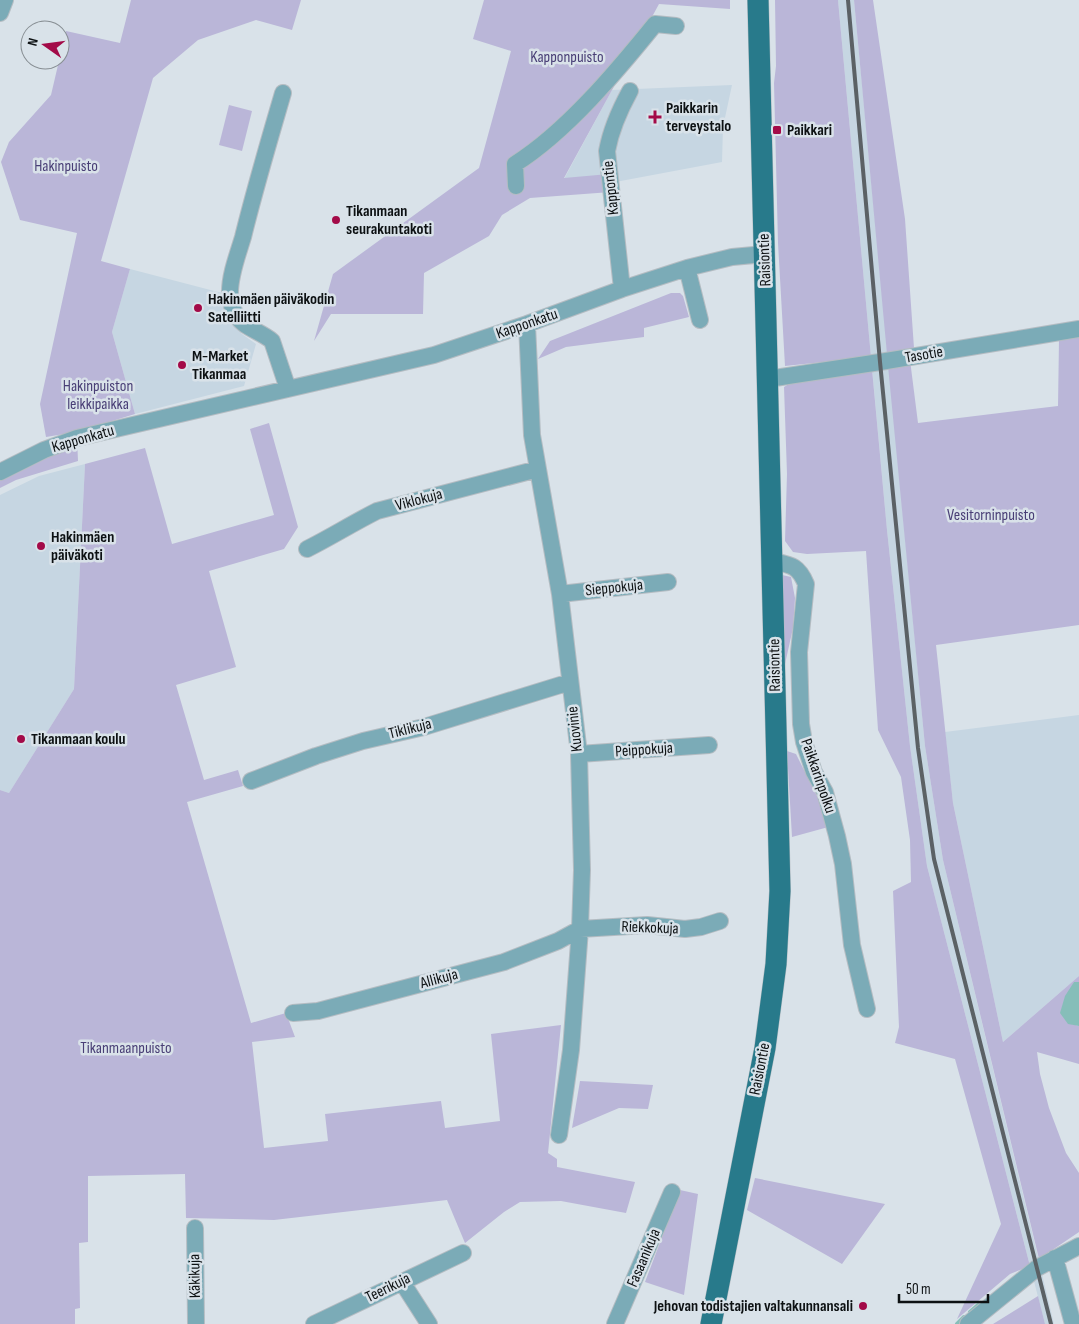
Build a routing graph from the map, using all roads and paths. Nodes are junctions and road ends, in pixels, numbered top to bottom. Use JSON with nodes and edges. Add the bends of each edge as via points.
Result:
{"nodes":[{"id":1,"x":5,"y":0,"type":"edge"},
{"id":2,"x":758,"y":0,"type":"edge"},
{"id":3,"x":0,"y":13,"type":"edge"},
{"id":4,"x":676,"y":26,"type":"dead end"},
{"id":5,"x":630,"y":91,"type":"dead end"},
{"id":6,"x":283,"y":93,"type":"dead end"},
{"id":7,"x":516,"y":186,"type":"dead end"},
{"id":8,"x":765,"y":254,"type":"junction"},
{"id":9,"x":687,"y":268,"type":"junction"},
{"id":10,"x":622,"y":289,"type":"junction"},
{"id":11,"x":700,"y":320,"type":"dead end"},
{"id":12,"x":527,"y":324,"type":"junction"},
{"id":13,"x":1079,"y":330,"type":"edge"},
{"id":14,"x":768,"y":379,"type":"junction"},
{"id":15,"x":288,"y":389,"type":"junction"},
{"id":16,"x":538,"y":469,"type":"junction"},
{"id":17,"x":0,"y":472,"type":"edge"},
{"id":18,"x":307,"y":549,"type":"dead end"},
{"id":19,"x":772,"y":561,"type":"junction"},
{"id":20,"x":668,"y":582,"type":"dead end"},
{"id":21,"x":560,"y":594,"type":"junction"},
{"id":22,"x":570,"y":682,"type":"junction"},
{"id":23,"x":709,"y":745,"type":"dead end"},
{"id":24,"x":578,"y":754,"type":"junction"},
{"id":25,"x":251,"y":781,"type":"dead end"},
{"id":26,"x":720,"y":921,"type":"dead end"},
{"id":27,"x":580,"y":930,"type":"junction"},
{"id":28,"x":866,"y":1009,"type":"dead end"},
{"id":29,"x":293,"y":1013,"type":"dead end"},
{"id":30,"x":559,"y":1136,"type":"dead end"},
{"id":31,"x":672,"y":1192,"type":"dead end"},
{"id":32,"x":195,"y":1228,"type":"dead end"},
{"id":33,"x":1079,"y":1246,"type":"edge"},
{"id":34,"x":463,"y":1253,"type":"dead end"},
{"id":35,"x":1055,"y":1258,"type":"junction"},
{"id":36,"x":402,"y":1282,"type":"junction"},
{"id":37,"x":196,"y":1324,"type":"edge"},
{"id":38,"x":314,"y":1324,"type":"edge"},
{"id":39,"x":429,"y":1324,"type":"edge"},
{"id":40,"x":615,"y":1324,"type":"edge"},
{"id":41,"x":710,"y":1324,"type":"edge"},
{"id":42,"x":968,"y":1324,"type":"edge"},
{"id":43,"x":1072,"y":1324,"type":"edge"}],
"edges":[{"from":1,"to":3,"type":"street"},
{"from":2,"to":8,"type":"main road","name":"Raisiontie"},
{"from":4,"to":7,"type":"street","via":[[655,24],[574,115],[532,154],[515,164]]},
{"from":5,"to":10,"type":"street","name":"Kappontie","via":[[616,117],[607,151]]},
{"from":6,"to":15,"type":"street","via":[[252,199],[230,295],[234,313],[240,321],[272,341]]},
{"from":8,"to":9,"type":"street","name":"Kapponkatu","via":[[732,257]]},
{"from":8,"to":14,"type":"main road","name":"Raisiontie"},
{"from":9,"to":10,"type":"street","name":"Kapponkatu"},
{"from":9,"to":11,"type":"street"},
{"from":10,"to":12,"type":"street","name":"Kapponkatu"},
{"from":12,"to":15,"type":"street","name":"Kapponkatu","via":[[434,355]]},
{"from":12,"to":16,"type":"street","name":"Kuovinie","via":[[530,405]]},
{"from":13,"to":14,"type":"street","name":"Tasotie"},
{"from":14,"to":19,"type":"main road","name":"Raisiontie"},
{"from":15,"to":17,"type":"street","name":"Kapponkatu","via":[[77,438]]},
{"from":16,"to":18,"type":"street","name":"Viklokuja","via":[[377,512]]},
{"from":16,"to":21,"type":"street","name":"Kuovinie"},
{"from":19,"to":28,"type":"street","name":"Paikkarinpolku","via":[[796,568],[806,584],[799,652],[801,724],[804,742],[825,792],[837,836],[852,945]]},
{"from":19,"to":41,"type":"main road","name":"Raisiontie","via":[[780,891],[777,955],[765,1048]]},
{"from":20,"to":21,"type":"street","name":"Sieppokuja"},
{"from":21,"to":22,"type":"street","name":"Kuovinie"},
{"from":22,"to":24,"type":"street","name":"Kuovinie"},
{"from":22,"to":25,"type":"street","name":"Tiklikuja","via":[[424,727],[363,741]]},
{"from":23,"to":24,"type":"street","name":"Peippokuja"},
{"from":24,"to":27,"type":"street","name":"Kuovinie","via":[[582,870]]},
{"from":26,"to":27,"type":"street","name":"Riekkokuja","via":[[685,929],[647,925]]},
{"from":27,"to":29,"type":"street","name":"Allikuja","via":[[504,962],[318,1011]]},
{"from":27,"to":30,"type":"street","name":"Kuovinie","via":[[571,1050]]},
{"from":31,"to":40,"type":"street","name":"Fasaanikuja"},
{"from":32,"to":37,"type":"street","name":"Käkikuja"},
{"from":33,"to":35,"type":"street"},
{"from":34,"to":36,"type":"street","name":"Teerikuja"},
{"from":35,"to":42,"type":"street","via":[[1037,1268]]},
{"from":35,"to":43,"type":"street"},
{"from":36,"to":38,"type":"street","name":"Teerikuja"},
{"from":36,"to":39,"type":"street"}]}
